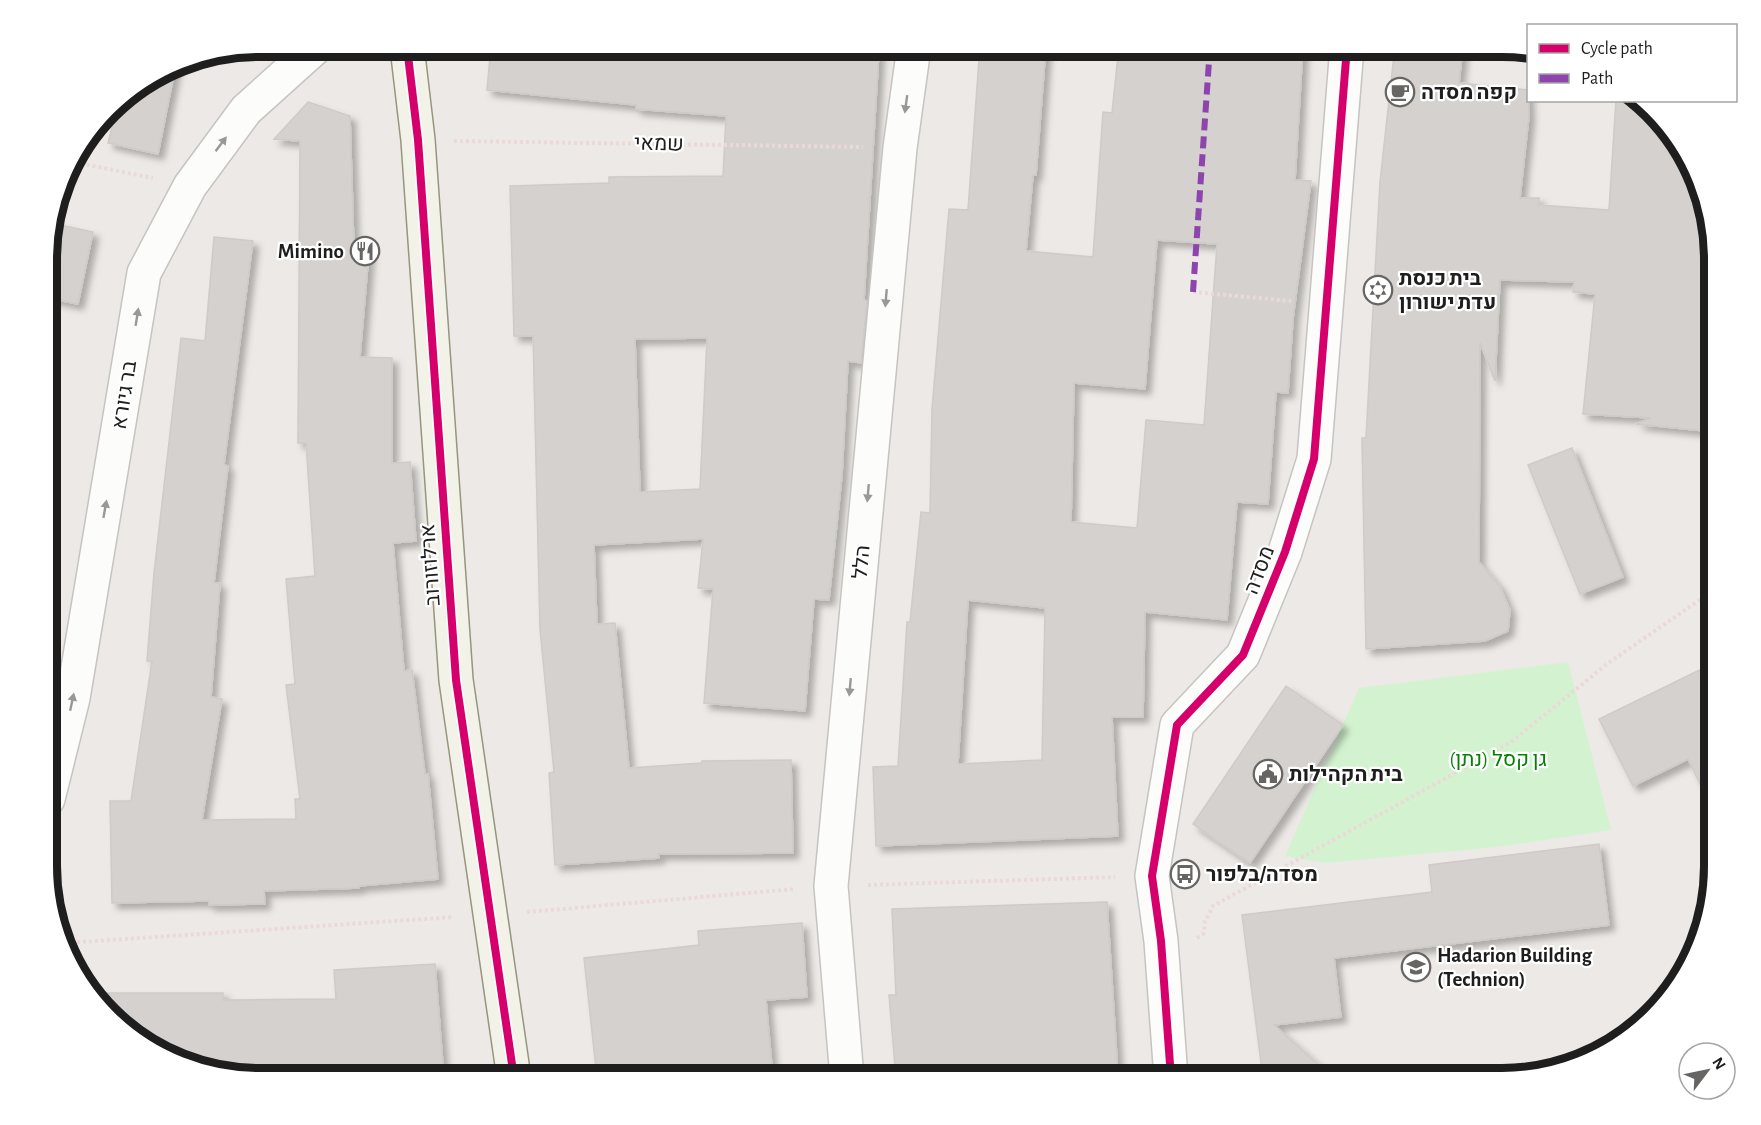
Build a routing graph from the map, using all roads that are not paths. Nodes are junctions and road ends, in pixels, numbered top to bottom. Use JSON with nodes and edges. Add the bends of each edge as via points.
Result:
{"nodes":[{"id":1,"x":304,"y":57,"type":"edge"},
{"id":2,"x":408,"y":57,"type":"edge"},
{"id":3,"x":912,"y":57,"type":"edge"},
{"id":4,"x":1346,"y":57,"type":"edge"},
{"id":5,"x":57,"y":763,"type":"edge"},
{"id":6,"x":513,"y":1068,"type":"edge"},
{"id":7,"x":846,"y":1068,"type":"edge"},
{"id":8,"x":1170,"y":1068,"type":"edge"}],
"edges":[{"from":5,"to":1,"type":"street","name":"בר גיורא","one_way":true,"via":[[73,698],[144,273],[190,186],[246,110]]},
{"from":2,"to":6,"type":"street","name":"ארלוזורוב","via":[[418,140],[456,680]]},
{"from":3,"to":7,"type":"street","name":"הלל","one_way":true,"via":[[900,148],[831,886]]},
{"from":4,"to":8,"type":"street","name":"מסדה","via":[[1314,459],[1285,552],[1244,655],[1177,725],[1152,876]]}]}
